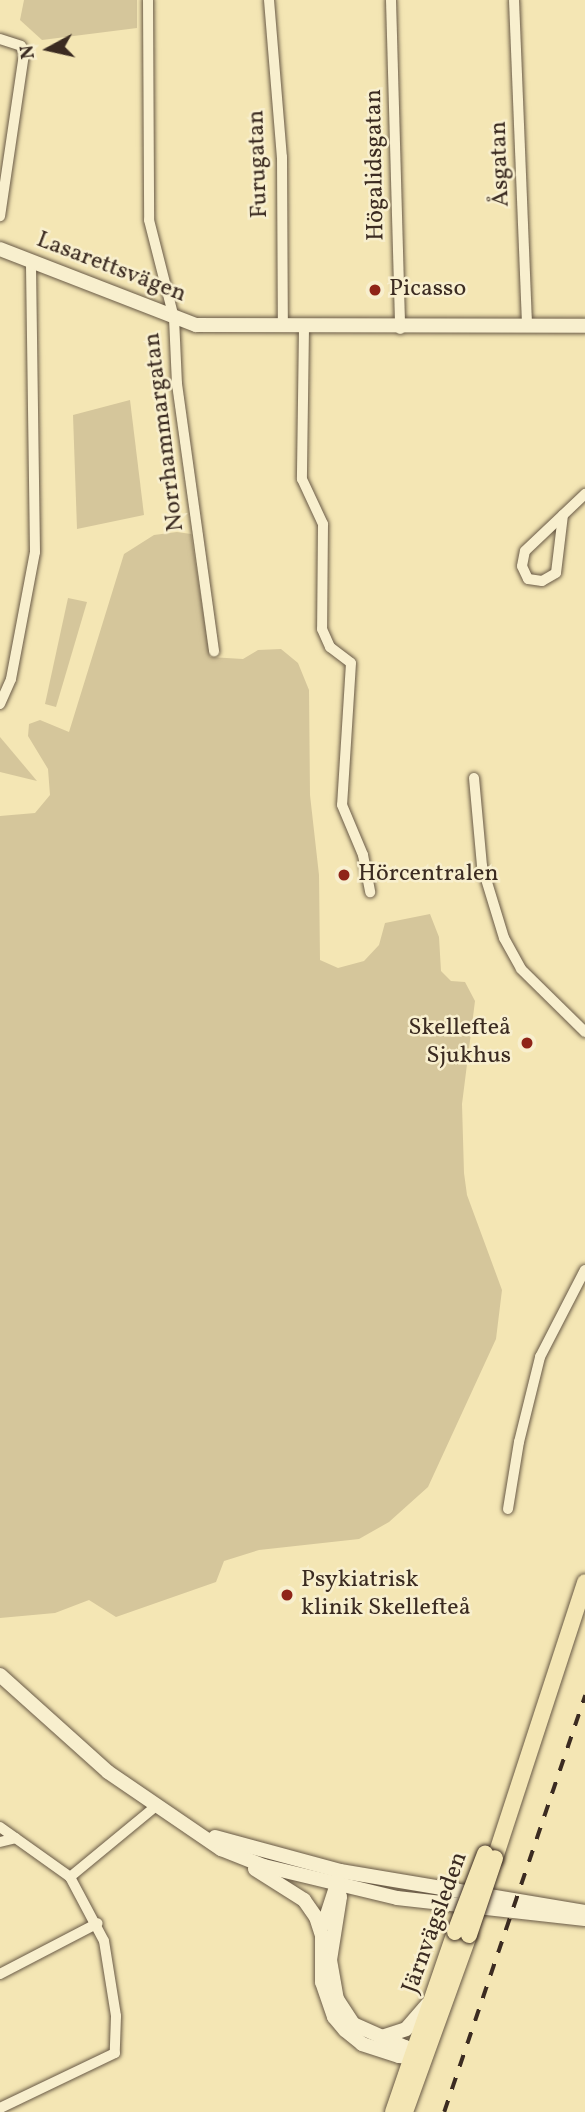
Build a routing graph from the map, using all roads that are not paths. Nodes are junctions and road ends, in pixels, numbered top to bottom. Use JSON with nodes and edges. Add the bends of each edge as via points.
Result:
{"nodes":[{"id":1,"x":148,"y":0,"type":"edge"},
{"id":2,"x":269,"y":0,"type":"edge"},
{"id":3,"x":391,"y":0,"type":"edge"},
{"id":4,"x":514,"y":0,"type":"edge"},
{"id":5,"x":0,"y":39,"type":"edge"},
{"id":6,"x":0,"y":216,"type":"edge"},
{"id":7,"x":0,"y":249,"type":"edge"},
{"id":8,"x":31,"y":261,"type":"junction"},
{"id":9,"x":174,"y":318,"type":"junction"},
{"id":10,"x":585,"y":326,"type":"edge"},
{"id":11,"x":283,"y":327,"type":"junction"},
{"id":12,"x":527,"y":327,"type":"junction"},
{"id":13,"x":304,"y":328,"type":"junction"},
{"id":14,"x":400,"y":329,"type":"junction"},
{"id":15,"x":585,"y":494,"type":"edge"},
{"id":16,"x":563,"y":515,"type":"junction"},
{"id":17,"x":214,"y":651,"type":"dead end"},
{"id":18,"x":0,"y":704,"type":"edge"},
{"id":19,"x":474,"y":778,"type":"dead end"},
{"id":20,"x":370,"y":891,"type":"dead end"},
{"id":21,"x":585,"y":1032,"type":"edge"},
{"id":22,"x":585,"y":1270,"type":"edge"},
{"id":23,"x":508,"y":1509,"type":"dead end"},
{"id":24,"x":585,"y":1582,"type":"edge"},
{"id":25,"x":0,"y":1675,"type":"edge"},
{"id":26,"x":156,"y":1806,"type":"junction"},
{"id":27,"x":185,"y":1824,"type":"junction"},
{"id":28,"x":0,"y":1827,"type":"edge"},
{"id":29,"x":16,"y":1838,"type":"junction"},
{"id":30,"x":0,"y":1842,"type":"edge"},
{"id":31,"x":221,"y":1849,"type":"junction"},
{"id":32,"x":70,"y":1877,"type":"junction"},
{"id":33,"x":338,"y":1878,"type":"junction"},
{"id":34,"x":585,"y":1912,"type":"edge"},
{"id":35,"x":585,"y":1919,"type":"edge"},
{"id":36,"x":97,"y":1923,"type":"junction"},
{"id":37,"x":462,"y":1934,"type":"junction"},
{"id":38,"x":322,"y":1936,"type":"junction"},
{"id":39,"x":0,"y":1973,"type":"edge"},
{"id":40,"x":433,"y":1997,"type":"junction"},
{"id":41,"x":382,"y":2037,"type":"junction"},
{"id":42,"x":418,"y":2057,"type":"junction"},
{"id":43,"x":0,"y":2108,"type":"edge"},
{"id":44,"x":393,"y":2112,"type":"edge"},
{"id":45,"x":405,"y":2112,"type":"edge"}],
"edges":[{"from":1,"to":9,"type":"street","name":"Norrhammargatan","via":[[149,220]]},
{"from":2,"to":11,"type":"street","name":"Furugatan","via":[[282,157]]},
{"from":3,"to":14,"type":"street","name":"Högalidsgatan"},
{"from":4,"to":12,"type":"street","name":"Åsgatan"},
{"from":5,"to":6,"type":"street","via":[[20,46],[24,54]]},
{"from":7,"to":8,"type":"main road","name":"Lasarettsvägen"},
{"from":8,"to":9,"type":"main road","name":"Lasarettsvägen"},
{"from":8,"to":18,"type":"street","via":[[34,552],[11,678]]},
{"from":9,"to":11,"type":"main road","name":"Lasarettsvägen","via":[[196,325]]},
{"from":9,"to":17,"type":"street","name":"Norrhammargatan","via":[[177,384]]},
{"from":10,"to":12,"type":"main road","name":"Lasarettsvägen"},
{"from":11,"to":13,"type":"main road","name":"Lasarettsvägen"},
{"from":12,"to":14,"type":"main road","name":"Lasarettsvägen"},
{"from":13,"to":14,"type":"main road","name":"Lasarettsvägen"},
{"from":13,"to":20,"type":"street","via":[[302,480],[323,524],[321,629],[330,647],[351,663],[342,805],[363,855]]},
{"from":15,"to":16,"type":"street"},
{"from":16,"to":16,"type":"street","via":[[556,573],[552,579],[534,581],[524,576],[525,551]]},
{"from":19,"to":21,"type":"street","via":[[482,866],[503,939],[521,969]]},
{"from":22,"to":23,"type":"street","via":[[540,1357]]},
{"from":24,"to":37,"type":"main road","name":"Järnvägsleden","bridge":true},
{"from":25,"to":26,"type":"main road","via":[[108,1772]]},
{"from":26,"to":27,"type":"main road"},
{"from":26,"to":32,"type":"street"},
{"from":27,"to":31,"type":"main road"},
{"from":27,"to":33,"type":"main road"},
{"from":28,"to":29,"type":"street"},
{"from":29,"to":30,"type":"street"},
{"from":29,"to":32,"type":"street"},
{"from":31,"to":33,"type":"main road"},
{"from":31,"to":38,"type":"main road","via":[[304,1900]]},
{"from":32,"to":36,"type":"street"},
{"from":33,"to":34,"type":"main road"},
{"from":33,"to":35,"type":"main road","via":[[397,1898]]},
{"from":33,"to":38,"type":"main road"},
{"from":33,"to":41,"type":"main road","via":[[340,1897],[330,1960],[337,1999],[353,2024]]},
{"from":36,"to":39,"type":"street"},
{"from":36,"to":43,"type":"street","via":[[111,1966],[115,2053]]},
{"from":37,"to":40,"type":"main road","name":"Järnvägsleden"},
{"from":37,"to":42,"type":"main road","name":"Järnvägsleden"},
{"from":38,"to":42,"type":"main road","via":[[322,1982],[334,2017],[362,2044]]},
{"from":40,"to":41,"type":"main road","via":[[406,2029]]},
{"from":40,"to":42,"type":"main road","name":"Järnvägsleden"},
{"from":41,"to":42,"type":"main road"},
{"from":42,"to":44,"type":"main road","name":"Järnvägsleden"},
{"from":42,"to":45,"type":"main road","name":"Järnvägsleden"}]}
